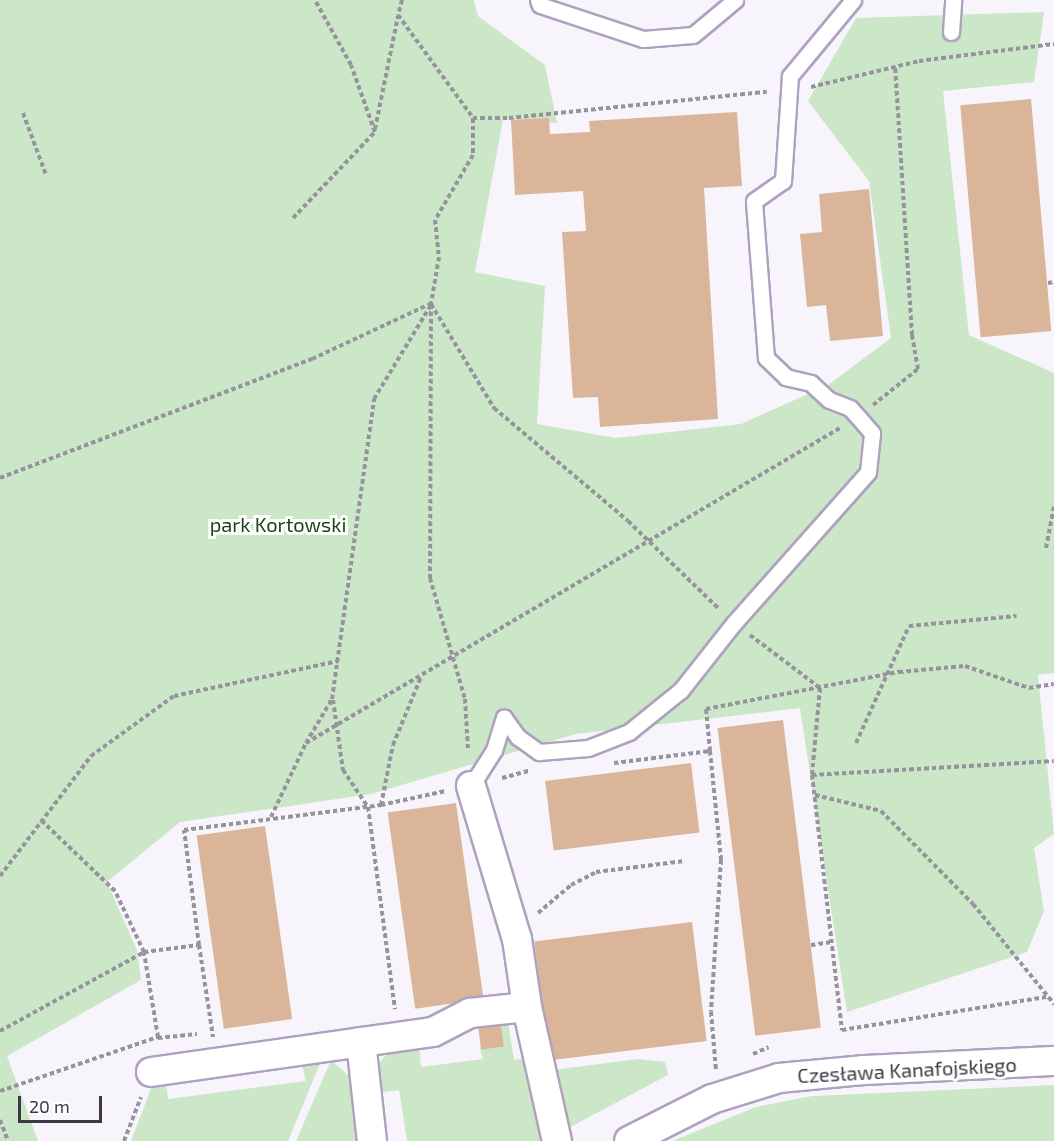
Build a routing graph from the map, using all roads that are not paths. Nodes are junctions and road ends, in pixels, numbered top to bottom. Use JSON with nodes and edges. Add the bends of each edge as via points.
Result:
{"nodes":[{"id":1,"x":538,"y":0,"type":"edge"},
{"id":2,"x":735,"y":0,"type":"edge"},
{"id":3,"x":853,"y":0,"type":"edge"},
{"id":4,"x":953,"y":0,"type":"edge"},
{"id":5,"x":951,"y":32,"type":"dead end"},
{"id":6,"x":471,"y":786,"type":"joint"},
{"id":7,"x":527,"y":1007,"type":"junction"},
{"id":8,"x":361,"y":1042,"type":"junction"},
{"id":9,"x":1054,"y":1061,"type":"edge"},
{"id":10,"x":151,"y":1072,"type":"dead end"},
{"id":11,"x":372,"y":1141,"type":"edge"},
{"id":12,"x":557,"y":1141,"type":"edge"},
{"id":13,"x":629,"y":1141,"type":"edge"}],
"edges":[{"from":1,"to":2,"type":"lane","via":[[540,5],[643,39],[693,35]]},
{"from":3,"to":6,"type":"lane","via":[[790,76],[783,181],[754,201],[766,358],[786,376],[811,383],[829,400],[850,408],[872,433],[868,472],[734,623],[681,690],[629,732],[588,748],[539,752],[519,737],[504,718],[494,750]]},
{"from":4,"to":5,"type":"lane"},
{"from":6,"to":7,"type":"street","via":[[517,939]]},
{"from":7,"to":8,"type":"street","via":[[470,1013],[433,1032]]},
{"from":7,"to":12,"type":"street"},
{"from":8,"to":10,"type":"street"},
{"from":8,"to":11,"type":"street"},
{"from":9,"to":13,"type":"street","name":"Czesława Kanafojskiego","via":[[779,1078],[712,1099]]}]}
